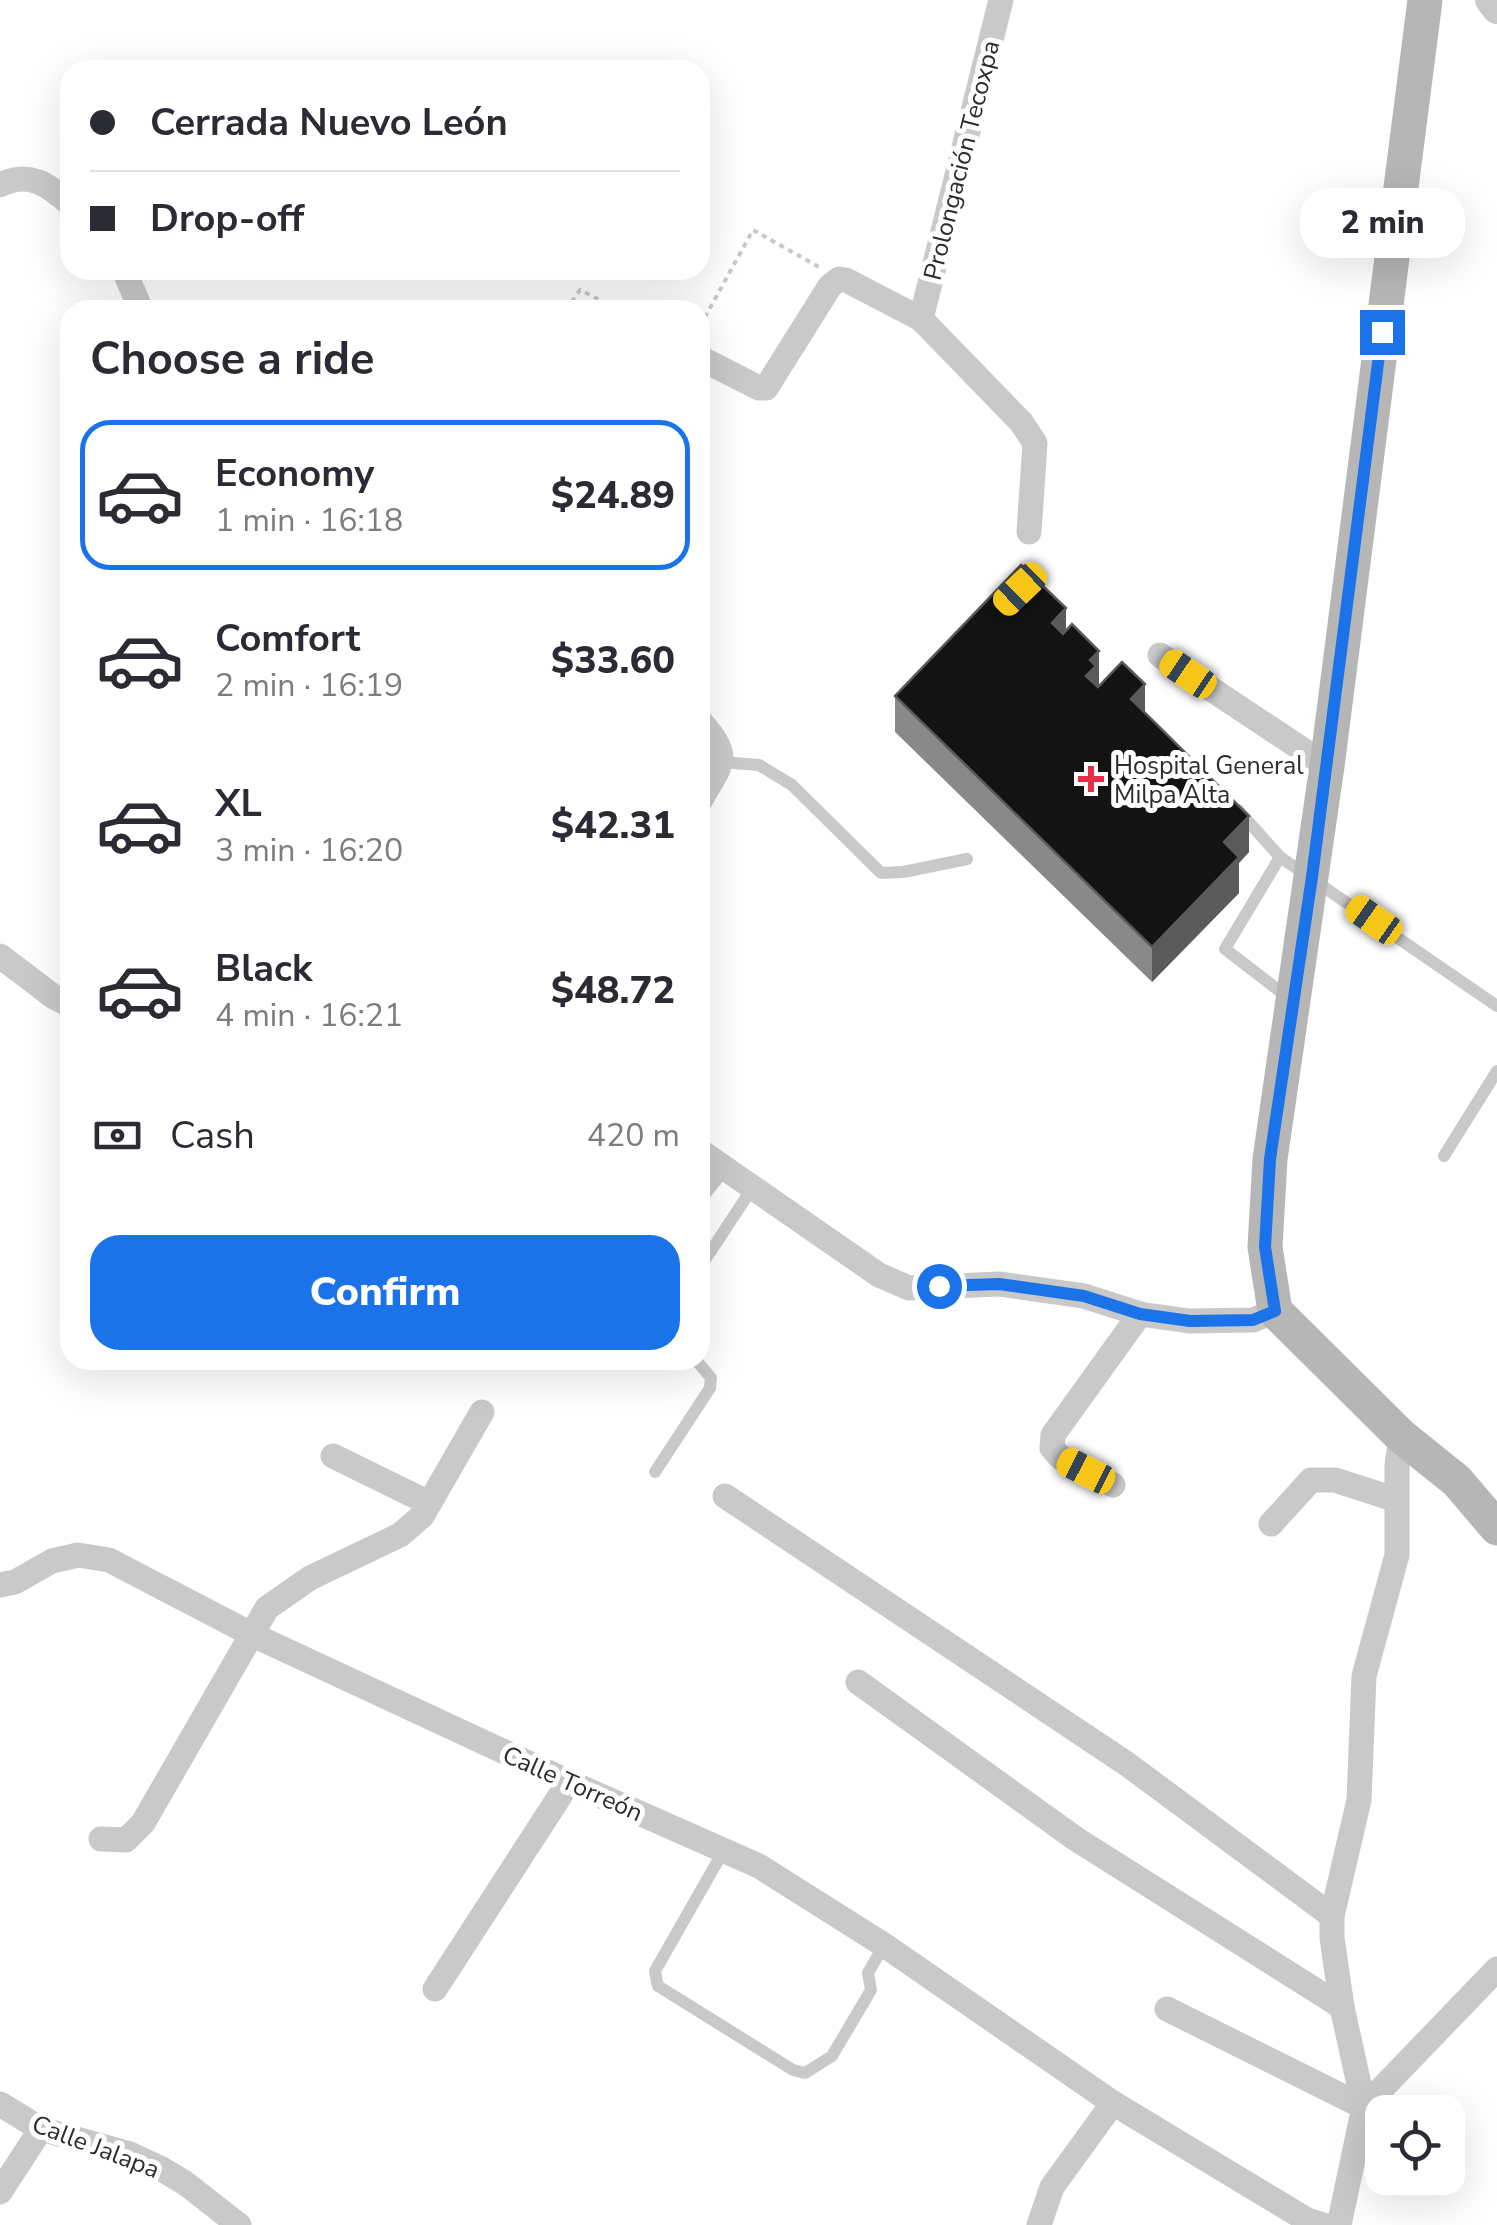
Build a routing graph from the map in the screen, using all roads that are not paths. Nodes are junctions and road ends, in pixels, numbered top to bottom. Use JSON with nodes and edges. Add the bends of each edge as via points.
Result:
{"nodes":[{"id":1,"x":1001,"y":0,"type":"edge"},
{"id":2,"x":1425,"y":0,"type":"edge"},
{"id":3,"x":1490,"y":0,"type":"edge"},
{"id":4,"x":1497,"y":9,"type":"edge"},
{"id":5,"x":0,"y":185,"type":"edge"},
{"id":6,"x":60,"y":195,"type":"edge"},
{"id":7,"x":921,"y":319,"type":"junction"},
{"id":8,"x":710,"y":363,"type":"edge"},
{"id":9,"x":1029,"y":532,"type":"dead end"},
{"id":10,"x":1160,"y":656,"type":"dead end"},
{"id":11,"x":710,"y":732,"type":"edge"},
{"id":12,"x":722,"y":762,"type":"junction"},
{"id":13,"x":1327,"y":766,"type":"junction"},
{"id":14,"x":710,"y":783,"type":"edge"},
{"id":15,"x":1224,"y":794,"type":"edge"},
{"id":16,"x":1280,"y":857,"type":"junction"},
{"id":17,"x":967,"y":859,"type":"dead end"},
{"id":18,"x":1312,"y":877,"type":"junction"},
{"id":19,"x":0,"y":956,"type":"edge"},
{"id":20,"x":60,"y":1000,"type":"edge"},
{"id":21,"x":1294,"y":1002,"type":"junction"},
{"id":22,"x":1497,"y":1006,"type":"edge"},
{"id":23,"x":1497,"y":1071,"type":"edge"},
{"id":24,"x":1444,"y":1156,"type":"dead end"},
{"id":25,"x":710,"y":1158,"type":"edge"},
{"id":26,"x":753,"y":1187,"type":"junction"},
{"id":27,"x":710,"y":1252,"type":"edge"},
{"id":28,"x":1275,"y":1311,"type":"junction"},
{"id":29,"x":1140,"y":1314,"type":"junction"},
{"id":30,"x":705,"y":1370,"type":"edge"},
{"id":31,"x":482,"y":1412,"type":"dead end"},
{"id":32,"x":1401,"y":1436,"type":"junction"},
{"id":33,"x":333,"y":1456,"type":"dead end"},
{"id":34,"x":655,"y":1472,"type":"dead end"},
{"id":35,"x":1113,"y":1484,"type":"dead end"},
{"id":36,"x":724,"y":1496,"type":"dead end"},
{"id":37,"x":1397,"y":1500,"type":"junction"},
{"id":38,"x":429,"y":1503,"type":"junction"},
{"id":39,"x":1271,"y":1524,"type":"dead end"},
{"id":40,"x":1497,"y":1528,"type":"edge"},
{"id":41,"x":0,"y":1585,"type":"edge"},
{"id":42,"x":253,"y":1635,"type":"junction"},
{"id":43,"x":858,"y":1682,"type":"dead end"},
{"id":44,"x":569,"y":1782,"type":"junction"},
{"id":45,"x":101,"y":1839,"type":"dead end"},
{"id":46,"x":724,"y":1850,"type":"junction"},
{"id":47,"x":1332,"y":1916,"type":"junction"},
{"id":48,"x":884,"y":1946,"type":"junction"},
{"id":49,"x":1497,"y":1969,"type":"edge"},
{"id":50,"x":435,"y":1989,"type":"dead end"},
{"id":51,"x":1342,"y":2007,"type":"junction"},
{"id":52,"x":1168,"y":2009,"type":"dead end"},
{"id":53,"x":0,"y":2104,"type":"edge"},
{"id":54,"x":1113,"y":2104,"type":"junction"},
{"id":55,"x":1364,"y":2107,"type":"junction"},
{"id":56,"x":40,"y":2129,"type":"junction"},
{"id":57,"x":0,"y":2192,"type":"edge"},
{"id":58,"x":239,"y":2225,"type":"edge"},
{"id":59,"x":1039,"y":2225,"type":"edge"},
{"id":60,"x":1323,"y":2225,"type":"edge"},
{"id":61,"x":1338,"y":2225,"type":"edge"}],
"edges":[{"from":1,"to":7,"type":"street","name":"Prolongación Tecoxpa"},
{"from":2,"to":13,"type":"main road"},
{"from":3,"to":4,"type":"street"},
{"from":5,"to":6,"type":"street","via":[[12,178],[34,180]]},
{"from":7,"to":8,"type":"street","via":[[839,278],[766,388]]},
{"from":7,"to":9,"type":"street","via":[[1035,443]]},
{"from":10,"to":13,"type":"street"},
{"from":11,"to":12,"type":"street"},
{"from":12,"to":14,"type":"street"},
{"from":12,"to":17,"type":"lane","via":[[759,765],[792,785],[881,873]]},
{"from":13,"to":18,"type":"main road"},
{"from":15,"to":16,"type":"lane"},
{"from":16,"to":18,"type":"lane"},
{"from":16,"to":21,"type":"lane","via":[[1225,949]]},
{"from":18,"to":21,"type":"main road"},
{"from":18,"to":22,"type":"lane"},
{"from":19,"to":20,"type":"street"},
{"from":21,"to":28,"type":"main road","via":[[1270,1159],[1265,1247]]},
{"from":23,"to":24,"type":"lane"},
{"from":25,"to":26,"type":"street"},
{"from":26,"to":27,"type":"lane"},
{"from":26,"to":29,"type":"street","via":[[909,1288],[999,1284],[1084,1296]]},
{"from":28,"to":29,"type":"street","via":[[1253,1320]]},
{"from":28,"to":32,"type":"main road"},
{"from":29,"to":35,"type":"street","via":[[1053,1435],[1060,1457]]},
{"from":30,"to":34,"type":"lane","via":[[710,1388]]},
{"from":31,"to":38,"type":"street"},
{"from":32,"to":37,"type":"street"},
{"from":32,"to":40,"type":"main road","via":[[1457,1481]]},
{"from":33,"to":38,"type":"street"},
{"from":36,"to":47,"type":"street","via":[[1127,1764]]},
{"from":37,"to":39,"type":"street","via":[[1335,1480],[1312,1480]]},
{"from":37,"to":47,"type":"street","via":[[1397,1556],[1364,1676],[1359,1800]]},
{"from":38,"to":42,"type":"street","via":[[400,1535],[310,1578],[267,1608]]},
{"from":41,"to":42,"type":"street","name":"Calle Torreón","via":[[52,1560],[109,1560]]},
{"from":42,"to":44,"type":"street","name":"Calle Torreón"},
{"from":42,"to":45,"type":"street","via":[[143,1823],[126,1840]]},
{"from":43,"to":51,"type":"street","via":[[1076,1839]]},
{"from":44,"to":46,"type":"street","name":"Calle Torreón"},
{"from":44,"to":50,"type":"street"},
{"from":46,"to":48,"type":"street","name":"Calle Torreón"},
{"from":46,"to":48,"type":"lane","via":[[655,1971],[658,1986],[793,2070],[805,2073],[832,2056],[871,1990],[868,1973]]},
{"from":47,"to":51,"type":"street"},
{"from":48,"to":54,"type":"street","name":"Calle Torreón"},
{"from":49,"to":55,"type":"street"},
{"from":51,"to":55,"type":"street"},
{"from":52,"to":55,"type":"street"},
{"from":53,"to":56,"type":"street","name":"Calle Jalapa"},
{"from":54,"to":59,"type":"street","via":[[1052,2186]]},
{"from":54,"to":60,"type":"street","name":"Calle Torreón"},
{"from":55,"to":61,"type":"street"},
{"from":56,"to":57,"type":"street"},
{"from":56,"to":58,"type":"street","name":"Calle Jalapa","via":[[160,2168]]}]}
